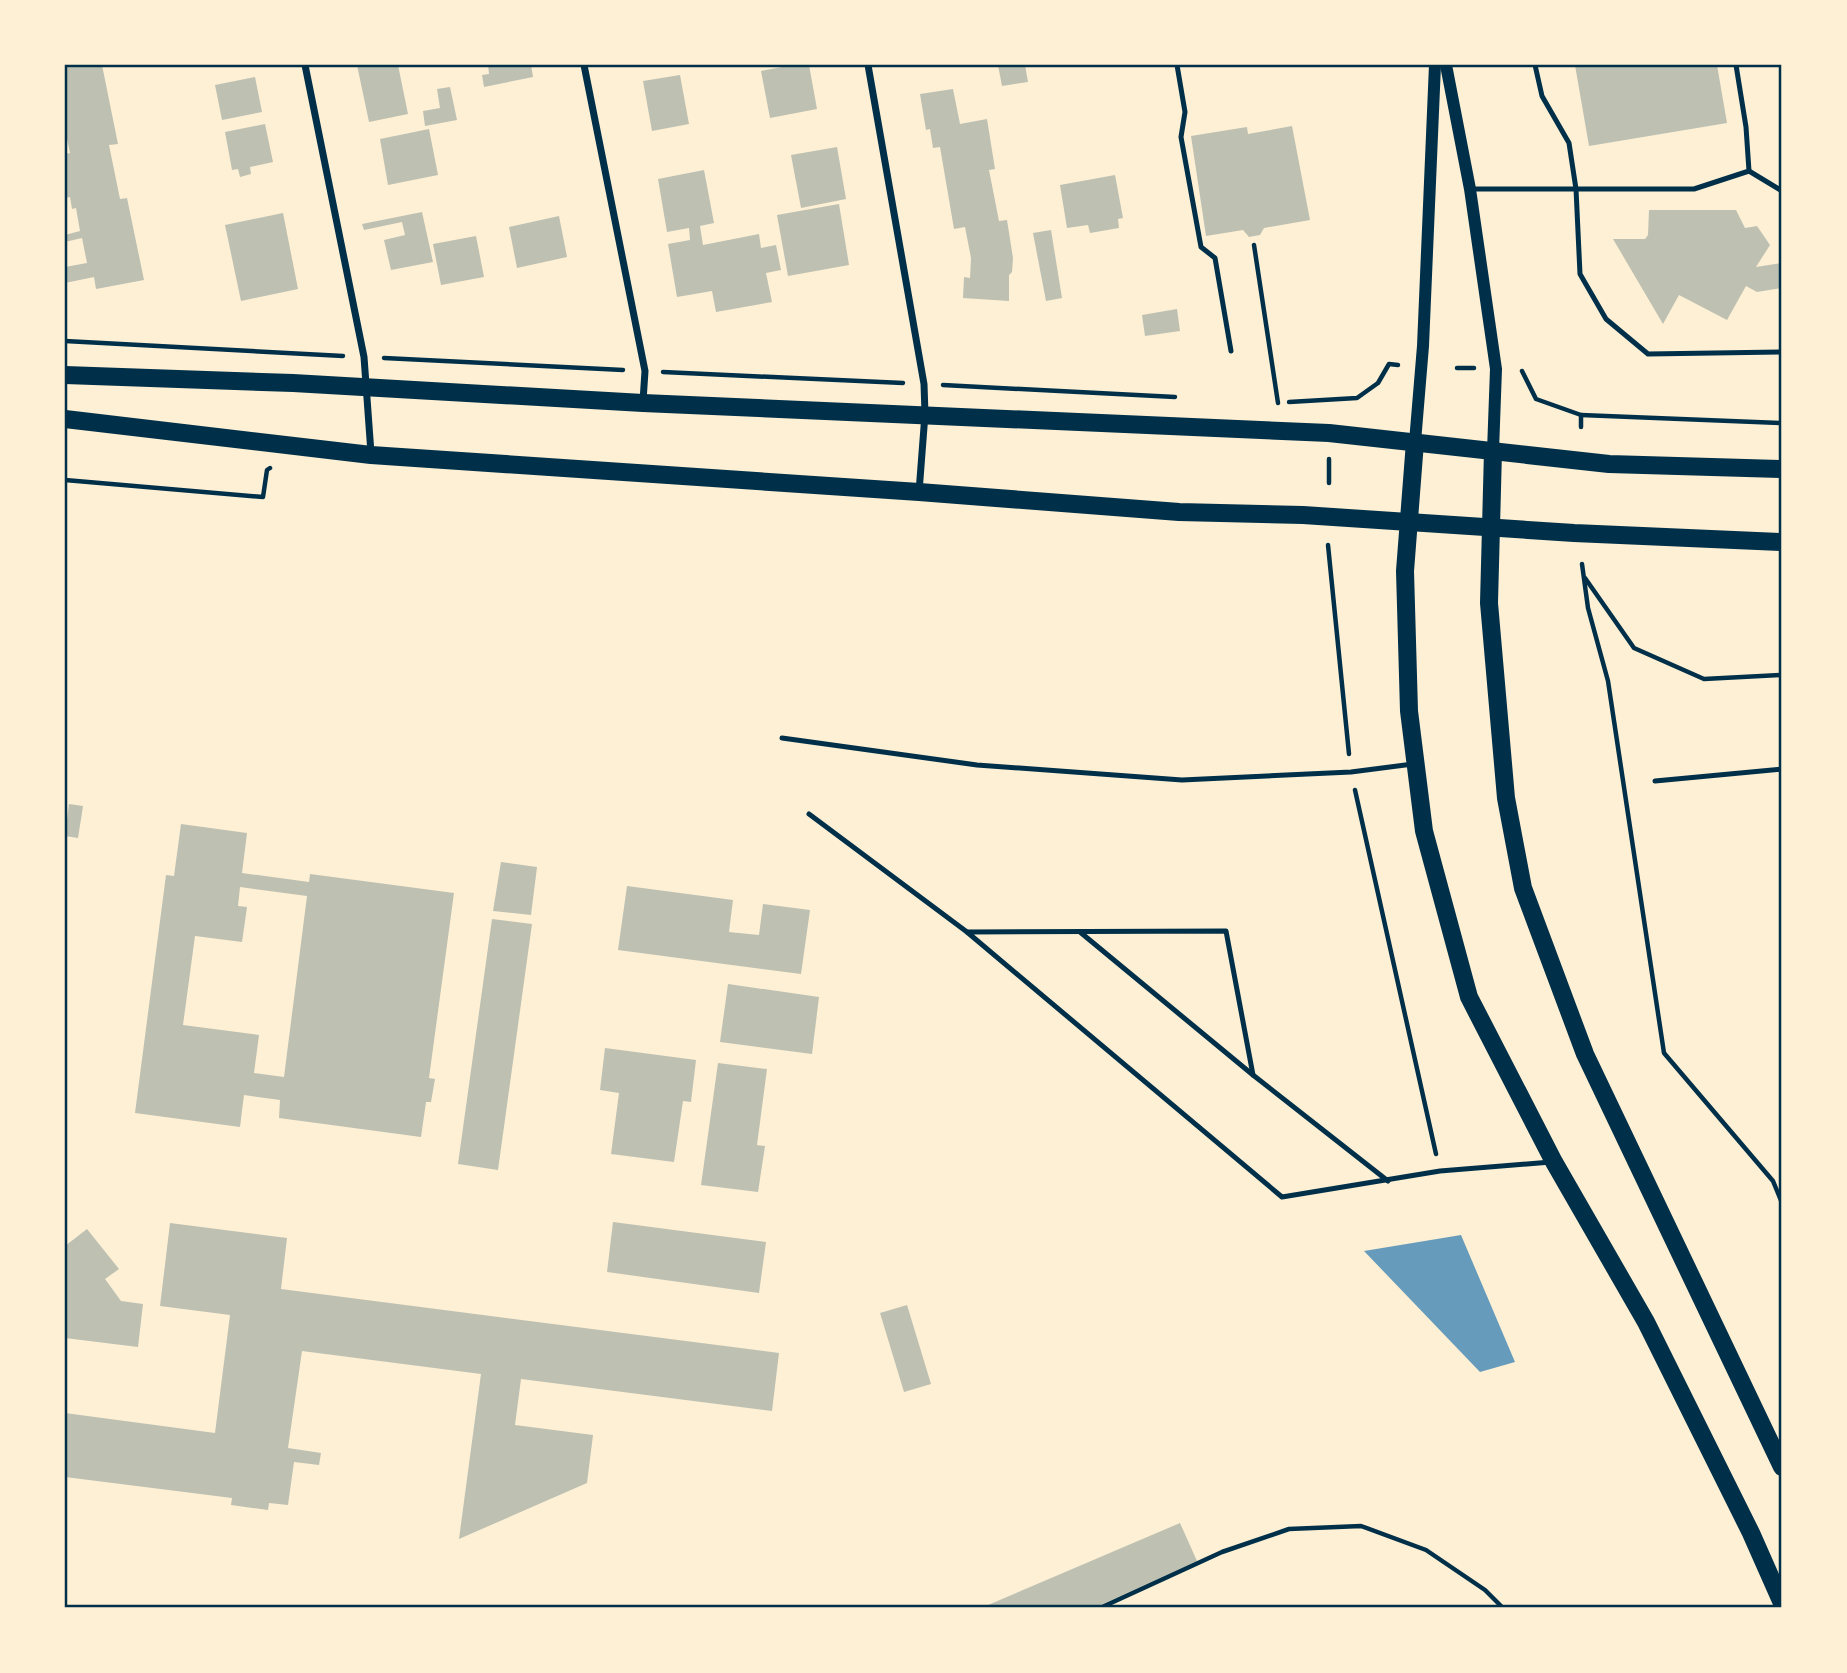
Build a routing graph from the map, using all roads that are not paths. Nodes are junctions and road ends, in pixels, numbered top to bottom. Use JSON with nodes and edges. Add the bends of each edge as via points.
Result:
{"nodes":[{"id":1,"x":305,"y":65,"type":"edge"},
{"id":2,"x":584,"y":65,"type":"edge"},
{"id":3,"x":868,"y":65,"type":"edge"},
{"id":4,"x":1177,"y":65,"type":"edge"},
{"id":5,"x":1435,"y":65,"type":"edge"},
{"id":6,"x":1446,"y":65,"type":"edge"},
{"id":7,"x":1535,"y":65,"type":"edge"},
{"id":8,"x":1736,"y":65,"type":"edge"},
{"id":9,"x":1749,"y":171,"type":"junction"},
{"id":10,"x":1470,"y":189,"type":"junction"},
{"id":11,"x":1576,"y":189,"type":"junction"},
{"id":12,"x":1782,"y":191,"type":"edge"},
{"id":13,"x":1231,"y":351,"type":"dead end"},
{"id":14,"x":1782,"y":352,"type":"edge"},
{"id":15,"x":65,"y":375,"type":"edge"},
{"id":16,"x":368,"y":387,"type":"junction"},
{"id":17,"x":643,"y":403,"type":"junction"},
{"id":18,"x":925,"y":414,"type":"junction"},
{"id":19,"x":65,"y":419,"type":"edge"},
{"id":20,"x":1415,"y":442,"type":"junction"},
{"id":21,"x":1493,"y":451,"type":"junction"},
{"id":22,"x":371,"y":455,"type":"junction"},
{"id":23,"x":1782,"y":469,"type":"edge"},
{"id":24,"x":919,"y":492,"type":"junction"},
{"id":25,"x":1409,"y":523,"type":"junction"},
{"id":26,"x":1490,"y":528,"type":"junction"},
{"id":27,"x":1782,"y":542,"type":"edge"},
{"id":28,"x":782,"y":738,"type":"dead end"},
{"id":29,"x":1416,"y":764,"type":"junction"},
{"id":30,"x":1782,"y":769,"type":"edge"},
{"id":31,"x":1655,"y":781,"type":"dead end"},
{"id":32,"x":809,"y":814,"type":"dead end"},
{"id":33,"x":967,"y":932,"type":"junction"},
{"id":34,"x":1080,"y":932,"type":"junction"},
{"id":35,"x":1253,"y":1075,"type":"junction"},
{"id":36,"x":1554,"y":1162,"type":"junction"},
{"id":37,"x":1389,"y":1181,"type":"junction"},
{"id":38,"x":1782,"y":1466,"type":"edge"},
{"id":39,"x":1782,"y":1603,"type":"edge"}],
"edges":[{"from":1,"to":16,"type":"street"},
{"from":2,"to":17,"type":"street","via":[[645,372]]},
{"from":3,"to":18,"type":"street","via":[[924,384]]},
{"from":4,"to":13,"type":"lane","via":[[1185,112],[1181,137],[1201,247],[1215,258]]},
{"from":5,"to":20,"type":"street"},
{"from":6,"to":10,"type":"street"},
{"from":7,"to":11,"type":"lane","via":[[1542,96],[1569,143]]},
{"from":8,"to":9,"type":"lane"},
{"from":9,"to":11,"type":"lane","via":[[1694,189]]},
{"from":9,"to":12,"type":"lane"},
{"from":10,"to":11,"type":"lane"},
{"from":10,"to":21,"type":"street","via":[[1496,369]]},
{"from":11,"to":14,"type":"lane","via":[[1580,274],[1606,319],[1648,354]]},
{"from":15,"to":16,"type":"main road"},
{"from":16,"to":17,"type":"main road"},
{"from":16,"to":22,"type":"street"},
{"from":17,"to":18,"type":"main road"},
{"from":18,"to":20,"type":"main road","via":[[1329,433]]},
{"from":18,"to":24,"type":"street"},
{"from":19,"to":22,"type":"main road"},
{"from":20,"to":21,"type":"main road"},
{"from":20,"to":25,"type":"main road"},
{"from":21,"to":23,"type":"main road","via":[[1609,464]]},
{"from":21,"to":26,"type":"main road"},
{"from":22,"to":24,"type":"main road"},
{"from":24,"to":25,"type":"main road","via":[[1179,512]]},
{"from":25,"to":26,"type":"main road"},
{"from":25,"to":29,"type":"main road","via":[[1405,571],[1409,711]]},
{"from":26,"to":27,"type":"main road"},
{"from":26,"to":38,"type":"main road","via":[[1489,603],[1505,784],[1523,888],[1585,1054]]},
{"from":28,"to":29,"type":"lane","via":[[977,765],[1182,780],[1351,772]]},
{"from":29,"to":36,"type":"main road","via":[[1424,831],[1469,997]]},
{"from":30,"to":31,"type":"lane"},
{"from":32,"to":33,"type":"lane"},
{"from":33,"to":34,"type":"lane"},
{"from":33,"to":37,"type":"lane","via":[[1282,1197]]},
{"from":34,"to":35,"type":"lane"},
{"from":34,"to":35,"type":"lane","via":[[1226,931]]},
{"from":35,"to":37,"type":"lane"},
{"from":36,"to":37,"type":"lane","via":[[1440,1171]]},
{"from":36,"to":39,"type":"main road","via":[[1646,1322]]}]}
